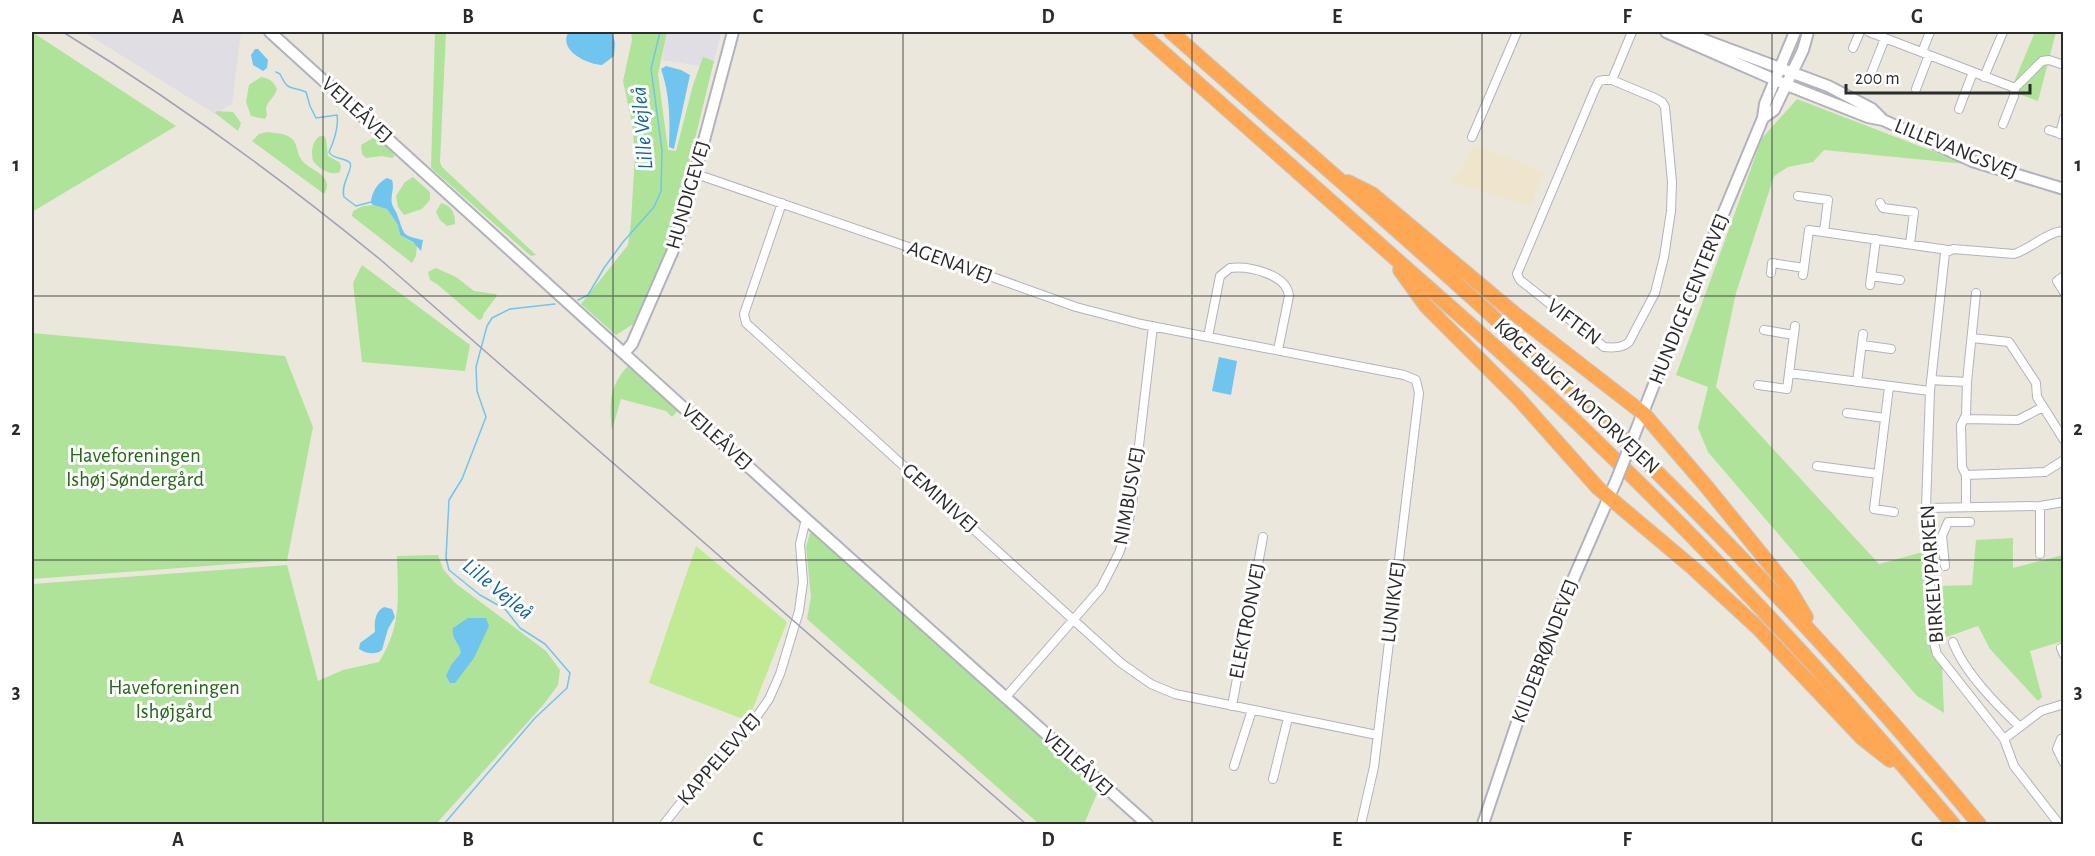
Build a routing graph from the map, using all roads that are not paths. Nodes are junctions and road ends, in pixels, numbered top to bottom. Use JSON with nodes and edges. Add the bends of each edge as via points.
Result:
{"nodes":[{"id":1,"x":263,"y":32,"type":"edge"},
{"id":2,"x":270,"y":32,"type":"edge"},
{"id":3,"x":733,"y":32,"type":"edge"},
{"id":4,"x":1140,"y":32,"type":"edge"},
{"id":5,"x":1171,"y":32,"type":"edge"},
{"id":6,"x":1517,"y":32,"type":"edge"},
{"id":7,"x":1632,"y":32,"type":"edge"},
{"id":8,"x":1666,"y":32,"type":"edge"},
{"id":9,"x":1683,"y":32,"type":"edge"},
{"id":10,"x":1795,"y":32,"type":"edge"},
{"id":11,"x":1808,"y":32,"type":"edge"},
{"id":12,"x":1860,"y":32,"type":"edge"},
{"id":13,"x":1869,"y":32,"type":"edge"},
{"id":14,"x":1930,"y":32,"type":"edge"},
{"id":15,"x":2003,"y":32,"type":"edge"},
{"id":16,"x":1886,"y":38,"type":"junction"},
{"id":17,"x":289,"y":48,"type":"junction"},
{"id":18,"x":1853,"y":48,"type":"dead end"},
{"id":19,"x":1925,"y":54,"type":"junction"},
{"id":20,"x":2064,"y":65,"type":"edge"},
{"id":21,"x":1780,"y":69,"type":"junction"},
{"id":22,"x":1973,"y":72,"type":"junction"},
{"id":23,"x":1793,"y":73,"type":"junction"},
{"id":24,"x":1871,"y":74,"type":"dead end"},
{"id":25,"x":1984,"y":77,"type":"junction"},
{"id":26,"x":1775,"y":80,"type":"junction"},
{"id":27,"x":1612,"y":81,"type":"junction"},
{"id":28,"x":1787,"y":85,"type":"junction"},
{"id":29,"x":2015,"y":88,"type":"junction"},
{"id":30,"x":1916,"y":89,"type":"dead end"},
{"id":31,"x":1959,"y":109,"type":"dead end"},
{"id":32,"x":1763,"y":118,"type":"junction"},
{"id":33,"x":2064,"y":118,"type":"edge"},
{"id":34,"x":1883,"y":120,"type":"junction"},
{"id":35,"x":2003,"y":124,"type":"dead end"},
{"id":36,"x":2049,"y":130,"type":"dead end"},
{"id":37,"x":2062,"y":134,"type":"edge"},
{"id":38,"x":1472,"y":137,"type":"dead end"},
{"id":39,"x":1330,"y":172,"type":"junction"},
{"id":40,"x":696,"y":174,"type":"junction"},
{"id":41,"x":2064,"y":189,"type":"edge"},
{"id":42,"x":1798,"y":196,"type":"dead end"},
{"id":43,"x":782,"y":203,"type":"junction"},
{"id":44,"x":1880,"y":203,"type":"dead end"},
{"id":45,"x":2064,"y":231,"type":"edge"},
{"id":46,"x":1824,"y":232,"type":"junction"},
{"id":47,"x":1876,"y":239,"type":"junction"},
{"id":48,"x":1910,"y":243,"type":"junction"},
{"id":49,"x":1948,"y":250,"type":"junction"},
{"id":50,"x":1387,"y":251,"type":"junction"},
{"id":51,"x":1771,"y":273,"type":"dead end"},
{"id":52,"x":1871,"y":276,"type":"junction"},
{"id":53,"x":2064,"y":276,"type":"edge"},
{"id":54,"x":1900,"y":280,"type":"dead end"},
{"id":55,"x":1870,"y":285,"type":"dead end"},
{"id":56,"x":2064,"y":292,"type":"edge"},
{"id":57,"x":1976,"y":293,"type":"dead end"},
{"id":58,"x":1153,"y":326,"type":"junction"},
{"id":59,"x":1764,"y":330,"type":"dead end"},
{"id":60,"x":1863,"y":334,"type":"dead end"},
{"id":61,"x":1208,"y":337,"type":"junction"},
{"id":62,"x":1972,"y":338,"type":"junction"},
{"id":63,"x":1862,"y":345,"type":"junction"},
{"id":64,"x":1891,"y":348,"type":"dead end"},
{"id":65,"x":1278,"y":350,"type":"junction"},
{"id":66,"x":625,"y":352,"type":"junction"},
{"id":67,"x":1789,"y":373,"type":"junction"},
{"id":68,"x":1416,"y":380,"type":"joint"},
{"id":69,"x":1931,"y":380,"type":"junction"},
{"id":70,"x":1857,"y":382,"type":"junction"},
{"id":71,"x":1967,"y":382,"type":"junction"},
{"id":72,"x":1758,"y":385,"type":"dead end"},
{"id":73,"x":1889,"y":387,"type":"junction"},
{"id":74,"x":1930,"y":391,"type":"junction"},
{"id":75,"x":2043,"y":407,"type":"junction"},
{"id":76,"x":1847,"y":413,"type":"dead end"},
{"id":77,"x":1644,"y":414,"type":"junction"},
{"id":78,"x":1885,"y":418,"type":"junction"},
{"id":79,"x":1964,"y":419,"type":"junction"},
{"id":80,"x":2064,"y":440,"type":"edge"},
{"id":81,"x":2064,"y":460,"type":"edge"},
{"id":82,"x":1817,"y":466,"type":"dead end"},
{"id":83,"x":1878,"y":474,"type":"junction"},
{"id":84,"x":1966,"y":475,"type":"junction"},
{"id":85,"x":1616,"y":480,"type":"joint"},
{"id":86,"x":1609,"y":499,"type":"junction"},
{"id":87,"x":2064,"y":502,"type":"edge"},
{"id":88,"x":2040,"y":506,"type":"junction"},
{"id":89,"x":1948,"y":507,"type":"junction"},
{"id":90,"x":1966,"y":507,"type":"junction"},
{"id":91,"x":1926,"y":508,"type":"junction"},
{"id":92,"x":1894,"y":512,"type":"dead end"},
{"id":93,"x":806,"y":519,"type":"junction"},
{"id":94,"x":1948,"y":522,"type":"junction"},
{"id":95,"x":1970,"y":522,"type":"dead end"},
{"id":96,"x":1263,"y":537,"type":"dead end"},
{"id":97,"x":2040,"y":554,"type":"dead end"},
{"id":98,"x":1945,"y":566,"type":"dead end"},
{"id":99,"x":1074,"y":619,"type":"junction"},
{"id":100,"x":1821,"y":642,"type":"junction"},
{"id":101,"x":1953,"y":642,"type":"dead end"},
{"id":102,"x":1005,"y":698,"type":"junction"},
{"id":103,"x":2064,"y":704,"type":"edge"},
{"id":104,"x":1232,"y":706,"type":"junction"},
{"id":105,"x":1252,"y":710,"type":"junction"},
{"id":106,"x":1288,"y":718,"type":"junction"},
{"id":107,"x":2020,"y":727,"type":"junction"},
{"id":108,"x":1377,"y":735,"type":"junction"},
{"id":109,"x":2064,"y":738,"type":"edge"},
{"id":110,"x":2004,"y":740,"type":"junction"},
{"id":111,"x":2064,"y":763,"type":"edge"},
{"id":112,"x":1234,"y":766,"type":"dead end"},
{"id":113,"x":1912,"y":776,"type":"junction"},
{"id":114,"x":1273,"y":779,"type":"dead end"},
{"id":115,"x":664,"y":825,"type":"edge"},
{"id":116,"x":1147,"y":825,"type":"edge"},
{"id":117,"x":1361,"y":825,"type":"edge"},
{"id":118,"x":1483,"y":825,"type":"edge"},
{"id":119,"x":1953,"y":825,"type":"edge"},
{"id":120,"x":1979,"y":825,"type":"edge"},
{"id":121,"x":2059,"y":825,"type":"edge"}],
"edges":[{"from":1,"to":17,"type":"street","name":"VEJLEÅVEJ"},
{"from":2,"to":17,"type":"street","name":"VEJLEÅVEJ"},
{"from":3,"to":40,"type":"street","name":"HUNDIGEVEJ"},
{"from":4,"to":50,"type":"highway","name":"KØGE BUGT MOTORVEJEN"},
{"from":5,"to":39,"type":"highway","name":"KØGE BUGT MOTORVEJEN"},
{"from":6,"to":38,"type":"street"},
{"from":7,"to":27,"type":"street"},
{"from":8,"to":26,"type":"street","name":"LILLEVANGSVEJ"},
{"from":9,"to":21,"type":"street","name":"LILLEVANGSVEJ"},
{"from":10,"to":21,"type":"street","name":"HUNDIGE CENTERVEJ"},
{"from":11,"to":23,"type":"street","name":"HUNDIGE CENTERVEJ"},
{"from":12,"to":18,"type":"street"},
{"from":13,"to":16,"type":"street"},
{"from":14,"to":19,"type":"street"},
{"from":15,"to":25,"type":"street"},
{"from":16,"to":19,"type":"street"},
{"from":16,"to":24,"type":"street"},
{"from":17,"to":66,"type":"street","name":"VEJLEÅVEJ"},
{"from":19,"to":22,"type":"street"},
{"from":19,"to":30,"type":"street"},
{"from":20,"to":29,"type":"street","via":[[2043,61]]},
{"from":21,"to":23,"type":"street","name":"LILLEVANGSVEJ"},
{"from":21,"to":26,"type":"street","name":"HUNDIGE CENTERVEJ"},
{"from":22,"to":25,"type":"street"},
{"from":22,"to":31,"type":"street"},
{"from":23,"to":28,"type":"street","name":"HUNDIGE CENTERVEJ"},
{"from":23,"to":34,"type":"street","name":"LILLEVANGSVEJ","via":[[1845,93]]},
{"from":25,"to":29,"type":"street"},
{"from":26,"to":28,"type":"street","name":"LILLEVANGSVEJ"},
{"from":26,"to":32,"type":"street","name":"HUNDIGE CENTERVEJ"},
{"from":27,"to":27,"type":"street","name":"VIFTEN","via":[[1599,81],[1595,89],[1517,274],[1610,348],[1629,342],[1655,293],[1673,194],[1665,107],[1655,98]]},
{"from":28,"to":32,"type":"street","name":"HUNDIGE CENTERVEJ","via":[[1774,110]]},
{"from":28,"to":34,"type":"street","name":"LILLEVANGSVEJ"},
{"from":29,"to":35,"type":"street"},
{"from":32,"to":77,"type":"street","name":"HUNDIGE CENTERVEJ"},
{"from":33,"to":37,"type":"street"},
{"from":34,"to":41,"type":"street","name":"LILLEVANGSVEJ","via":[[1972,161]]},
{"from":36,"to":37,"type":"street"},
{"from":39,"to":77,"type":"highway","via":[[1372,194],[1515,314]]},
{"from":39,"to":100,"type":"highway","name":"KØGE BUGT MOTORVEJEN","via":[[1613,429]]},
{"from":40,"to":43,"type":"street","name":"AGENAVEJ"},
{"from":40,"to":66,"type":"street","name":"HUNDIGEVEJ","via":[[677,241]]},
{"from":42,"to":46,"type":"street","via":[[1828,200]]},
{"from":43,"to":58,"type":"street","name":"AGENAVEJ","via":[[1076,307]]},
{"from":43,"to":99,"type":"street","name":"GEMINIVEJ","via":[[744,314],[746,322]]},
{"from":44,"to":48,"type":"street","via":[[1883,208],[1914,212]]},
{"from":45,"to":49,"type":"street","via":[[2014,254]]},
{"from":46,"to":47,"type":"street"},
{"from":46,"to":51,"type":"street","via":[[1809,230],[1804,271],[1772,263]]},
{"from":47,"to":48,"type":"street"},
{"from":47,"to":52,"type":"street"},
{"from":48,"to":49,"type":"street"},
{"from":49,"to":69,"type":"street","name":"BIRKELYPARKEN","via":[[1944,257]]},
{"from":50,"to":86,"type":"highway","via":[[1426,306],[1518,398]]},
{"from":50,"to":113,"type":"highway","name":"KØGE BUGT MOTORVEJEN","via":[[1539,387],[1686,529],[1802,651]]},
{"from":52,"to":54,"type":"street"},
{"from":52,"to":55,"type":"street"},
{"from":53,"to":56,"type":"street","via":[[2057,281]]},
{"from":57,"to":62,"type":"street"},
{"from":58,"to":61,"type":"street","name":"AGENAVEJ"},
{"from":58,"to":99,"type":"street","name":"NIMBUSVEJ","via":[[1126,533],[1101,588]]},
{"from":59,"to":67,"type":"street","via":[[1795,330]]},
{"from":60,"to":63,"type":"street"},
{"from":61,"to":65,"type":"street","name":"AGENAVEJ"},
{"from":61,"to":65,"type":"street","via":[[1220,276],[1230,268],[1254,270],[1285,284],[1288,290]]},
{"from":62,"to":71,"type":"street"},
{"from":62,"to":75,"type":"street","via":[[2009,342],[2036,383]]},
{"from":63,"to":64,"type":"street"},
{"from":63,"to":70,"type":"street"},
{"from":65,"to":68,"type":"street","name":"AGENAVEJ"},
{"from":66,"to":93,"type":"street","name":"VEJLEÅVEJ"},
{"from":67,"to":70,"type":"street"},
{"from":67,"to":72,"type":"street","via":[[1787,389]]},
{"from":68,"to":108,"type":"street","name":"LUNIKVEJ","via":[[1419,393]]},
{"from":69,"to":71,"type":"street"},
{"from":69,"to":74,"type":"street","name":"BIRKELYPARKEN"},
{"from":70,"to":73,"type":"street"},
{"from":71,"to":79,"type":"street"},
{"from":73,"to":74,"type":"street"},
{"from":73,"to":78,"type":"street","name":"BIRKELYPARKEN"},
{"from":74,"to":91,"type":"street","name":"BIRKELYPARKEN"},
{"from":75,"to":79,"type":"street","via":[[2018,420]]},
{"from":75,"to":80,"type":"street"},
{"from":76,"to":78,"type":"street"},
{"from":77,"to":85,"type":"street","name":"HUNDIGE CENTERVEJ","bridge":true},
{"from":77,"to":100,"type":"highway","via":[[1788,587]]},
{"from":78,"to":83,"type":"street","name":"BIRKELYPARKEN"},
{"from":79,"to":84,"type":"street","via":[[1962,467]]},
{"from":81,"to":84,"type":"street","via":[[2045,472]]},
{"from":82,"to":83,"type":"street"},
{"from":83,"to":92,"type":"street","name":"BIRKELYPARKEN","via":[[1874,509]]},
{"from":84,"to":90,"type":"street"},
{"from":85,"to":86,"type":"street","name":"KILDEBRØNDEVEJ"},
{"from":86,"to":113,"type":"highway","via":[[1693,568],[1757,627],[1862,738]]},
{"from":86,"to":118,"type":"street","name":"KILDEBRØNDEVEJ","via":[[1528,690]]},
{"from":87,"to":88,"type":"street"},
{"from":88,"to":90,"type":"street"},
{"from":88,"to":97,"type":"street"},
{"from":89,"to":90,"type":"street"},
{"from":89,"to":91,"type":"street"},
{"from":89,"to":94,"type":"street"},
{"from":91,"to":110,"type":"street","name":"BIRKELYPARKEN","via":[[1932,639],[1937,654]]},
{"from":93,"to":102,"type":"street","name":"VEJLEÅVEJ"},
{"from":93,"to":115,"type":"street","name":"KAPPELEVVEJ","via":[[800,544],[799,611],[769,699]]},
{"from":94,"to":95,"type":"street"},
{"from":94,"to":98,"type":"street","via":[[1942,536]]},
{"from":96,"to":104,"type":"street","name":"ELEKTRONVEJ"},
{"from":99,"to":102,"type":"street","name":"NIMBUSVEJ"},
{"from":99,"to":104,"type":"street","name":"GEMINIVEJ","via":[[1150,684],[1175,694]]},
{"from":100,"to":120,"type":"highway","name":"KØGE BUGT MOTORVEJEN"},
{"from":101,"to":107,"type":"street","via":[[1958,657],[1980,685]]},
{"from":102,"to":116,"type":"street","name":"VEJLEÅVEJ"},
{"from":103,"to":107,"type":"street","via":[[2041,711]]},
{"from":104,"to":105,"type":"street","name":"GEMINIVEJ"},
{"from":105,"to":106,"type":"street","name":"GEMINIVEJ"},
{"from":105,"to":112,"type":"street"},
{"from":106,"to":108,"type":"street","name":"GEMINIVEJ"},
{"from":106,"to":114,"type":"street"},
{"from":107,"to":110,"type":"street"},
{"from":108,"to":117,"type":"street","name":"LUNIKVEJ"},
{"from":109,"to":111,"type":"street","via":[[2057,749]]},
{"from":110,"to":121,"type":"street","name":"BIRKELYPARKEN","via":[[2014,766]]},
{"from":113,"to":119,"type":"highway","name":"KØGE BUGT MOTORVEJEN"}]}
